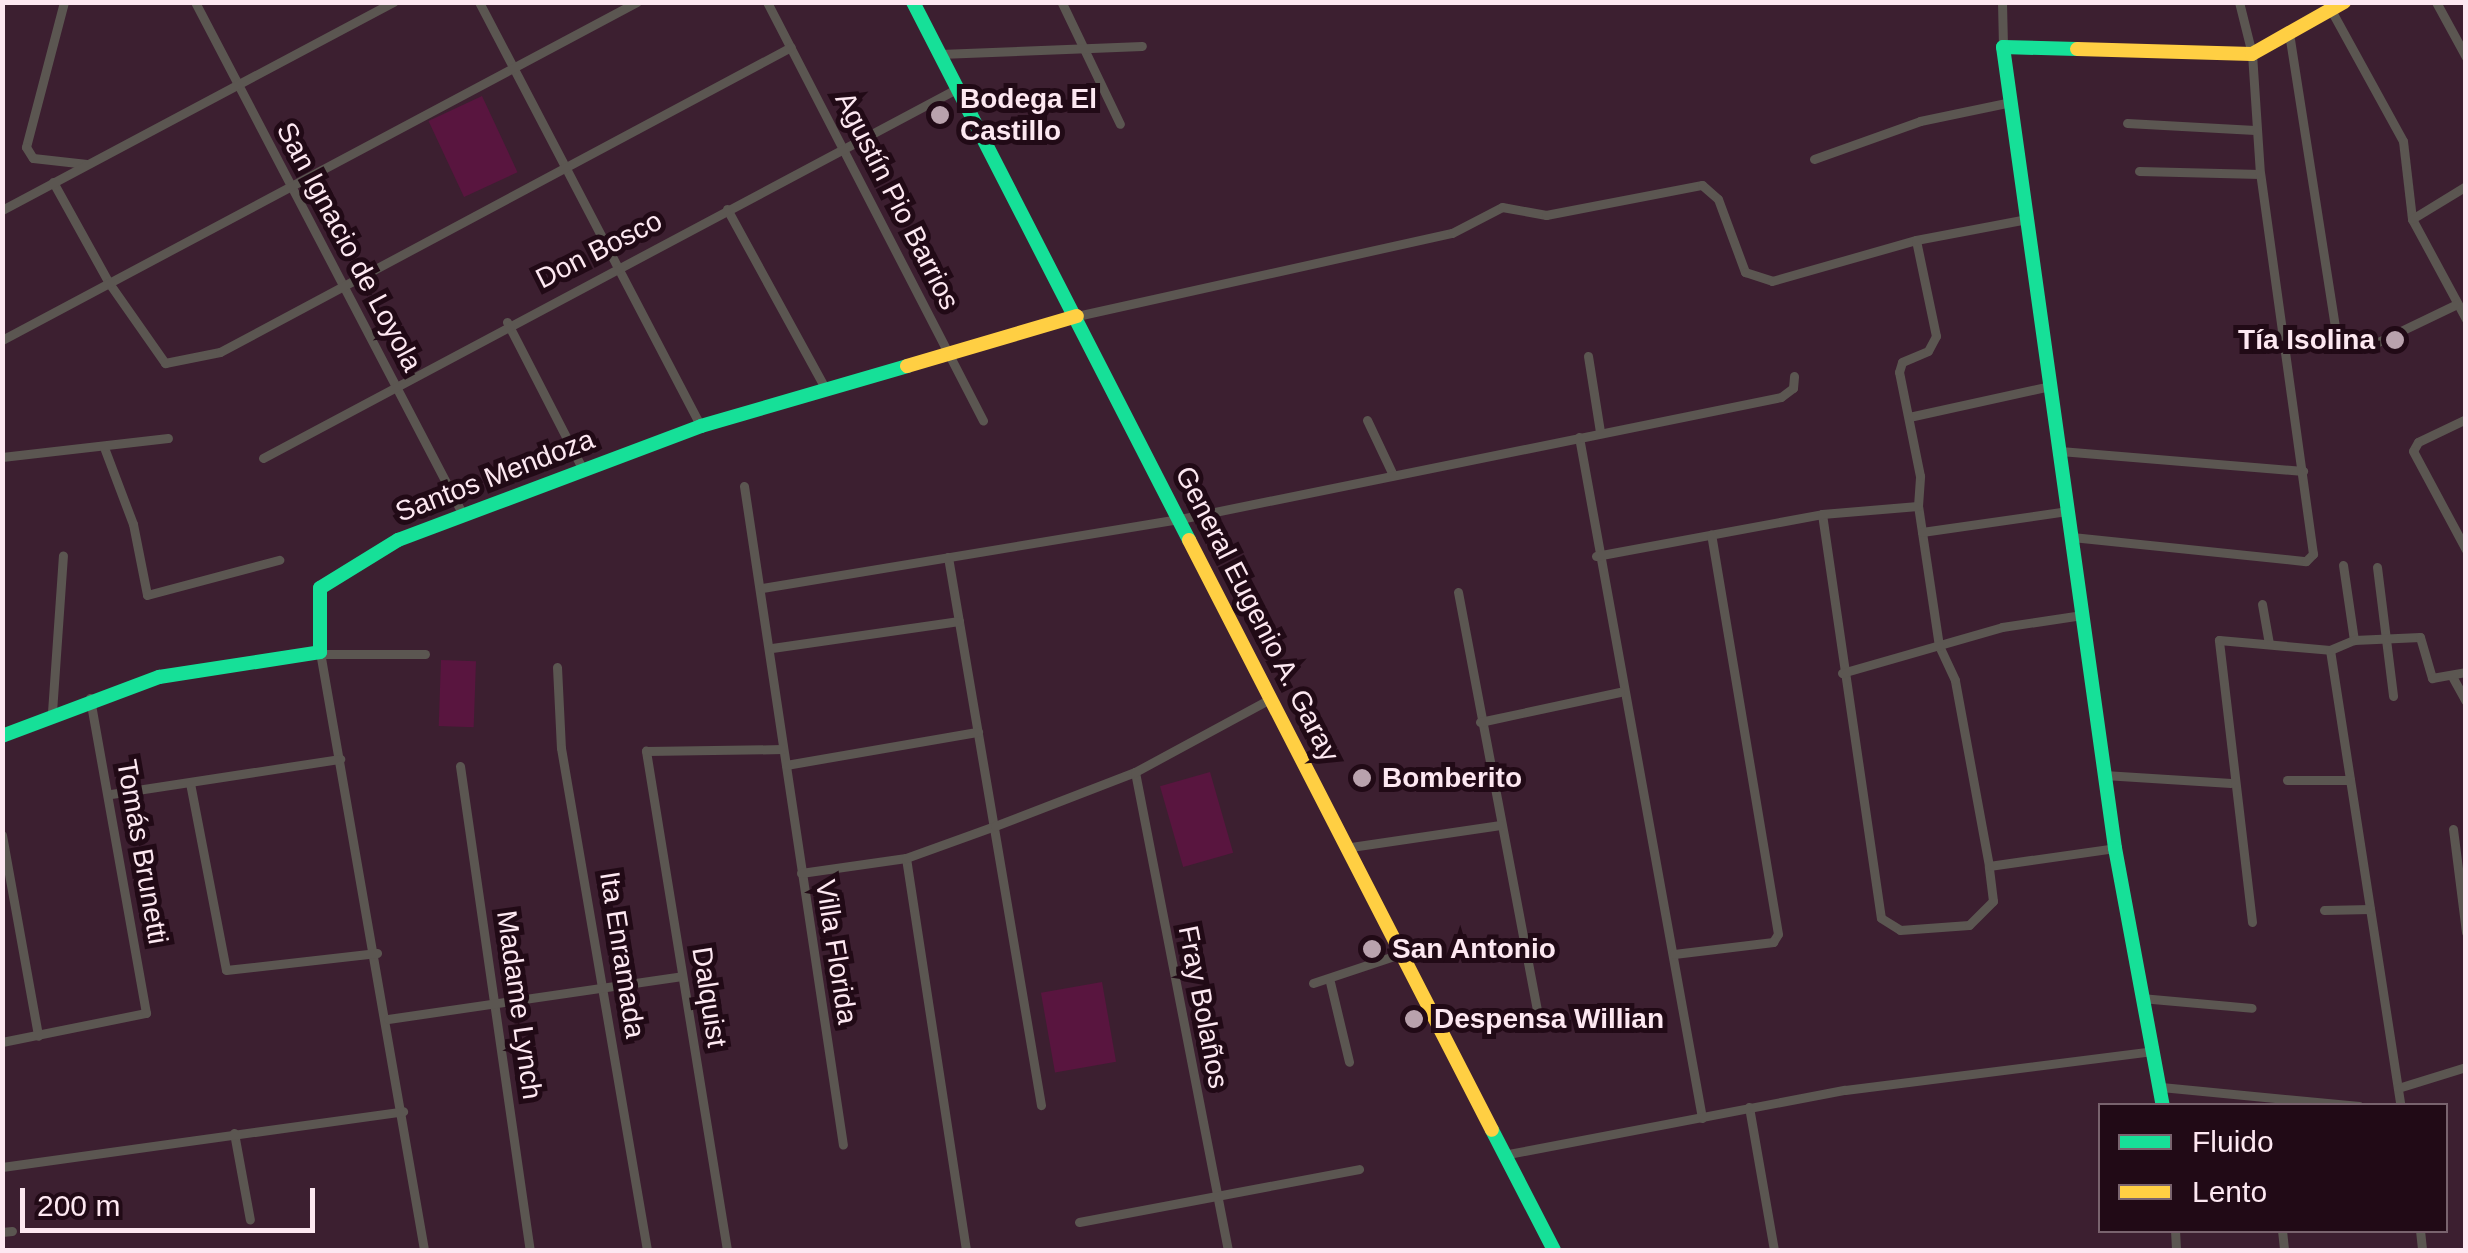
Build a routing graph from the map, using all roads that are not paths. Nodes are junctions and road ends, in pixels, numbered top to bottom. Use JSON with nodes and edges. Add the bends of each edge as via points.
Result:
{"nodes":[{"id":1,"x":64,"y":2,"type":"edge"},
{"id":2,"x":195,"y":2,"type":"edge"},
{"id":3,"x":394,"y":2,"type":"edge"},
{"id":4,"x":479,"y":2,"type":"edge"},
{"id":5,"x":638,"y":2,"type":"edge"},
{"id":6,"x":767,"y":2,"type":"edge"},
{"id":7,"x":913,"y":2,"type":"edge"},
{"id":8,"x":2002,"y":2,"type":"edge"},
{"id":9,"x":2238,"y":2,"type":"edge"},
{"id":10,"x":2436,"y":2,"type":"edge"},
{"id":11,"x":1062,"y":4,"type":"edge"},
{"id":12,"x":2337,"y":6,"type":"edge"},
{"id":13,"x":2288,"y":34,"type":"junction"},
{"id":14,"x":1142,"y":46,"type":"dead end"},
{"id":15,"x":791,"y":47,"type":"junction"},
{"id":16,"x":2004,"y":47,"type":"junction"},
{"id":17,"x":1082,"y":48,"type":"junction"},
{"id":18,"x":940,"y":54,"type":"junction"},
{"id":19,"x":2252,"y":54,"type":"junction"},
{"id":20,"x":2466,"y":57,"type":"edge"},
{"id":21,"x":514,"y":68,"type":"junction"},
{"id":22,"x":239,"y":86,"type":"junction"},
{"id":23,"x":958,"y":88,"type":"junction"},
{"id":24,"x":2011,"y":102,"type":"junction"},
{"id":25,"x":2128,"y":123,"type":"dead end"},
{"id":26,"x":1120,"y":124,"type":"dead end"},
{"id":27,"x":2255,"y":130,"type":"junction"},
{"id":28,"x":845,"y":147,"type":"junction"},
{"id":29,"x":1814,"y":159,"type":"dead end"},
{"id":30,"x":87,"y":164,"type":"junction"},
{"id":31,"x":564,"y":165,"type":"junction"},
{"id":32,"x":2139,"y":172,"type":"dead end"},
{"id":33,"x":2260,"y":174,"type":"junction"},
{"id":34,"x":53,"y":182,"type":"junction"},
{"id":35,"x":291,"y":186,"type":"junction"},
{"id":36,"x":2466,"y":186,"type":"edge"},
{"id":37,"x":727,"y":209,"type":"junction"},
{"id":38,"x":2,"y":210,"type":"edge"},
{"id":39,"x":2027,"y":218,"type":"junction"},
{"id":40,"x":2412,"y":219,"type":"junction"},
{"id":41,"x":1916,"y":240,"type":"junction"},
{"id":42,"x":617,"y":266,"type":"junction"},
{"id":43,"x":109,"y":283,"type":"junction"},
{"id":44,"x":343,"y":284,"type":"junction"},
{"id":45,"x":2457,"y":304,"type":"junction"},
{"id":46,"x":1076,"y":316,"type":"junction"},
{"id":47,"x":2466,"y":319,"type":"edge"},
{"id":48,"x":508,"y":322,"type":"junction"},
{"id":49,"x":2,"y":340,"type":"edge"},
{"id":50,"x":2338,"y":346,"type":"junction"},
{"id":51,"x":2283,"y":347,"type":"junction"},
{"id":52,"x":949,"y":353,"type":"junction"},
{"id":53,"x":1588,"y":356,"type":"dead end"},
{"id":54,"x":1794,"y":376,"type":"dead end"},
{"id":55,"x":394,"y":382,"type":"junction"},
{"id":56,"x":2050,"y":386,"type":"junction"},
{"id":57,"x":825,"y":388,"type":"junction"},
{"id":58,"x":1909,"y":417,"type":"junction"},
{"id":59,"x":2466,"y":419,"type":"edge"},
{"id":60,"x":1367,"y":420,"type":"dead end"},
{"id":61,"x":983,"y":421,"type":"dead end"},
{"id":62,"x":701,"y":426,"type":"junction"},
{"id":63,"x":1600,"y":432,"type":"junction"},
{"id":64,"x":1579,"y":437,"type":"junction"},
{"id":65,"x":168,"y":438,"type":"dead end"},
{"id":66,"x":105,"y":450,"type":"junction"},
{"id":67,"x":2060,"y":451,"type":"junction"},
{"id":68,"x":2,"y":457,"type":"edge"},
{"id":69,"x":263,"y":458,"type":"dead end"},
{"id":70,"x":582,"y":468,"type":"junction"},
{"id":71,"x":2303,"y":471,"type":"junction"},
{"id":72,"x":1393,"y":475,"type":"junction"},
{"id":73,"x":744,"y":486,"type":"dead end"},
{"id":74,"x":1918,"y":506,"type":"junction"},
{"id":75,"x":2068,"y":510,"type":"junction"},
{"id":76,"x":462,"y":513,"type":"junction"},
{"id":77,"x":1822,"y":514,"type":"junction"},
{"id":78,"x":1180,"y":519,"type":"junction"},
{"id":79,"x":1922,"y":532,"type":"junction"},
{"id":80,"x":1710,"y":535,"type":"junction"},
{"id":81,"x":2072,"y":537,"type":"junction"},
{"id":82,"x":2466,"y":550,"type":"edge"},
{"id":83,"x":63,"y":555,"type":"dead end"},
{"id":84,"x":1596,"y":556,"type":"junction"},
{"id":85,"x":948,"y":557,"type":"junction"},
{"id":86,"x":278,"y":560,"type":"dead end"},
{"id":87,"x":2343,"y":564,"type":"dead end"},
{"id":88,"x":2377,"y":566,"type":"dead end"},
{"id":89,"x":762,"y":588,"type":"junction"},
{"id":90,"x":1458,"y":592,"type":"dead end"},
{"id":91,"x":2262,"y":604,"type":"dead end"},
{"id":92,"x":2082,"y":616,"type":"junction"},
{"id":93,"x":959,"y":620,"type":"junction"},
{"id":94,"x":2386,"y":639,"type":"junction"},
{"id":95,"x":2354,"y":640,"type":"junction"},
{"id":96,"x":2269,"y":644,"type":"junction"},
{"id":97,"x":1939,"y":646,"type":"junction"},
{"id":98,"x":772,"y":648,"type":"junction"},
{"id":99,"x":2330,"y":650,"type":"junction"},
{"id":100,"x":320,"y":652,"type":"junction"},
{"id":101,"x":425,"y":654,"type":"dead end"},
{"id":102,"x":558,"y":667,"type":"dead end"},
{"id":103,"x":2466,"y":672,"type":"edge"},
{"id":104,"x":1842,"y":674,"type":"junction"},
{"id":105,"x":2453,"y":678,"type":"junction"},
{"id":106,"x":1620,"y":692,"type":"junction"},
{"id":107,"x":2393,"y":696,"type":"dead end"},
{"id":108,"x":90,"y":698,"type":"junction"},
{"id":109,"x":1270,"y":698,"type":"junction"},
{"id":110,"x":2466,"y":702,"type":"edge"},
{"id":111,"x":52,"y":712,"type":"junction"},
{"id":112,"x":1480,"y":722,"type":"junction"},
{"id":113,"x":978,"y":732,"type":"junction"},
{"id":114,"x":2,"y":736,"type":"edge"},
{"id":115,"x":782,"y":748,"type":"junction"},
{"id":116,"x":340,"y":759,"type":"junction"},
{"id":117,"x":786,"y":765,"type":"junction"},
{"id":118,"x":460,"y":766,"type":"dead end"},
{"id":119,"x":1135,"y":772,"type":"junction"},
{"id":120,"x":2104,"y":775,"type":"junction"},
{"id":121,"x":2287,"y":780,"type":"dead end"},
{"id":122,"x":2350,"y":780,"type":"junction"},
{"id":123,"x":190,"y":783,"type":"junction"},
{"id":124,"x":2231,"y":784,"type":"junction"},
{"id":125,"x":112,"y":794,"type":"junction"},
{"id":126,"x":1500,"y":825,"type":"junction"},
{"id":127,"x":994,"y":826,"type":"junction"},
{"id":128,"x":2453,"y":829,"type":"dead end"},
{"id":129,"x":2,"y":835,"type":"edge"},
{"id":130,"x":1351,"y":847,"type":"junction"},
{"id":131,"x":2115,"y":848,"type":"junction"},
{"id":132,"x":906,"y":858,"type":"junction"},
{"id":133,"x":1989,"y":866,"type":"junction"},
{"id":134,"x":801,"y":873,"type":"junction"},
{"id":135,"x":2370,"y":909,"type":"junction"},
{"id":136,"x":2324,"y":910,"type":"dead end"},
{"id":137,"x":2252,"y":922,"type":"dead end"},
{"id":138,"x":2466,"y":932,"type":"edge"},
{"id":139,"x":377,"y":952,"type":"junction"},
{"id":140,"x":1406,"y":952,"type":"junction"},
{"id":141,"x":1674,"y":954,"type":"junction"},
{"id":142,"x":682,"y":976,"type":"junction"},
{"id":143,"x":1330,"y":982,"type":"junction"},
{"id":144,"x":1313,"y":983,"type":"dead end"},
{"id":145,"x":605,"y":988,"type":"junction"},
{"id":146,"x":2141,"y":998,"type":"junction"},
{"id":147,"x":498,"y":1005,"type":"junction"},
{"id":148,"x":2252,"y":1008,"type":"dead end"},
{"id":149,"x":1538,"y":1015,"type":"dead end"},
{"id":150,"x":388,"y":1019,"type":"junction"},
{"id":151,"x":38,"y":1036,"type":"junction"},
{"id":152,"x":2,"y":1042,"type":"edge"},
{"id":153,"x":2152,"y":1051,"type":"junction"},
{"id":154,"x":1349,"y":1062,"type":"dead end"},
{"id":155,"x":2466,"y":1068,"type":"edge"},
{"id":156,"x":2161,"y":1087,"type":"junction"},
{"id":157,"x":2398,"y":1088,"type":"junction"},
{"id":158,"x":2163,"y":1103,"type":"edge"},
{"id":159,"x":2328,"y":1103,"type":"edge"},
{"id":160,"x":2400,"y":1103,"type":"edge"},
{"id":161,"x":1042,"y":1105,"type":"dead end"},
{"id":162,"x":1749,"y":1106,"type":"junction"},
{"id":163,"x":403,"y":1111,"type":"junction"},
{"id":164,"x":1702,"y":1118,"type":"junction"},
{"id":165,"x":234,"y":1133,"type":"junction"},
{"id":166,"x":842,"y":1145,"type":"dead end"},
{"id":167,"x":1500,"y":1156,"type":"junction"},
{"id":168,"x":2,"y":1167,"type":"edge"},
{"id":169,"x":1360,"y":1169,"type":"dead end"},
{"id":170,"x":1216,"y":1200,"type":"junction"},
{"id":171,"x":250,"y":1220,"type":"dead end"},
{"id":172,"x":1079,"y":1222,"type":"dead end"},
{"id":173,"x":424,"y":1250,"type":"edge"},
{"id":174,"x":530,"y":1250,"type":"edge"},
{"id":175,"x":647,"y":1250,"type":"edge"},
{"id":176,"x":727,"y":1250,"type":"edge"},
{"id":177,"x":966,"y":1250,"type":"edge"},
{"id":178,"x":1228,"y":1250,"type":"edge"},
{"id":179,"x":1554,"y":1250,"type":"edge"},
{"id":180,"x":1774,"y":1250,"type":"edge"}],
"edges":[{"from":1,"to":30,"type":"street","via":[[27,152]]},
{"from":2,"to":22,"type":"street","name":"San Ignacio de Loyola"},
{"from":3,"to":22,"type":"street"},
{"from":4,"to":21,"type":"street"},
{"from":5,"to":21,"type":"street"},
{"from":6,"to":15,"type":"street","name":"Agustín Pio Barrios"},
{"from":7,"to":18,"type":"street","name":"General Eugenio A. Garay"},
{"from":8,"to":16,"type":"street"},
{"from":9,"to":19,"type":"street"},
{"from":10,"to":20,"type":"street"},
{"from":11,"to":17,"type":"street"},
{"from":12,"to":13,"type":"street"},
{"from":12,"to":40,"type":"street","via":[[2409,154]]},
{"from":13,"to":19,"type":"street"},
{"from":13,"to":50,"type":"street"},
{"from":14,"to":17,"type":"street"},
{"from":15,"to":28,"type":"street","name":"Agustín Pio Barrios"},
{"from":15,"to":31,"type":"street"},
{"from":16,"to":19,"type":"street"},
{"from":16,"to":24,"type":"street"},
{"from":17,"to":18,"type":"street"},
{"from":17,"to":26,"type":"street"},
{"from":18,"to":23,"type":"street","name":"General Eugenio A. Garay"},
{"from":19,"to":27,"type":"street"},
{"from":21,"to":31,"type":"street"},
{"from":21,"to":35,"type":"street"},
{"from":22,"to":30,"type":"street"},
{"from":22,"to":35,"type":"street","name":"San Ignacio de Loyola"},
{"from":23,"to":28,"type":"street","name":"Don Bosco"},
{"from":23,"to":46,"type":"street","name":"General Eugenio A. Garay"},
{"from":24,"to":29,"type":"street","via":[[1920,120]]},
{"from":24,"to":39,"type":"street"},
{"from":25,"to":27,"type":"street"},
{"from":27,"to":33,"type":"street"},
{"from":28,"to":37,"type":"street","name":"Don Bosco"},
{"from":28,"to":52,"type":"street","name":"Agustín Pio Barrios"},
{"from":30,"to":34,"type":"street"},
{"from":31,"to":42,"type":"street"},
{"from":31,"to":44,"type":"street"},
{"from":32,"to":33,"type":"street"},
{"from":33,"to":51,"type":"street"},
{"from":34,"to":38,"type":"street"},
{"from":34,"to":43,"type":"street"},
{"from":35,"to":43,"type":"street"},
{"from":35,"to":44,"type":"street","name":"San Ignacio de Loyola"},
{"from":36,"to":40,"type":"street"},
{"from":37,"to":42,"type":"street","name":"Don Bosco"},
{"from":37,"to":57,"type":"street"},
{"from":39,"to":41,"type":"street"},
{"from":39,"to":56,"type":"street"},
{"from":40,"to":45,"type":"street"},
{"from":41,"to":46,"type":"street","via":[[1808,275],[1754,277],[1738,262],[1718,199],[1702,184],[1546,215],[1502,207],[1452,232]]},
{"from":41,"to":58,"type":"street","via":[[1936,336],[1928,352],[1899,367]]},
{"from":42,"to":48,"type":"street","name":"Don Bosco"},
{"from":42,"to":62,"type":"street"},
{"from":43,"to":44,"type":"street","via":[[165,363],[220,352]]},
{"from":43,"to":49,"type":"street"},
{"from":44,"to":55,"type":"street","name":"San Ignacio de Loyola"},
{"from":45,"to":47,"type":"street"},
{"from":45,"to":50,"type":"street","via":[[2378,342]]},
{"from":46,"to":52,"type":"street","name":"Santos Mendoza"},
{"from":46,"to":78,"type":"street","name":"General Eugenio A. Garay"},
{"from":48,"to":55,"type":"street","name":"Don Bosco"},
{"from":48,"to":70,"type":"street"},
{"from":50,"to":51,"type":"street"},
{"from":51,"to":71,"type":"street"},
{"from":52,"to":57,"type":"street","name":"Santos Mendoza"},
{"from":52,"to":61,"type":"street","name":"Agustín Pio Barrios"},
{"from":53,"to":63,"type":"street"},
{"from":54,"to":63,"type":"street","via":[[1793,388],[1781,397]]},
{"from":55,"to":69,"type":"street","name":"Don Bosco"},
{"from":55,"to":76,"type":"street","name":"San Ignacio de Loyola"},
{"from":56,"to":58,"type":"street"},
{"from":56,"to":67,"type":"street"},
{"from":57,"to":62,"type":"street","name":"Santos Mendoza"},
{"from":58,"to":74,"type":"street","via":[[1920,476]]},
{"from":59,"to":82,"type":"street","via":[[2418,442],[2416,462]]},
{"from":60,"to":72,"type":"street"},
{"from":62,"to":70,"type":"street","name":"Santos Mendoza"},
{"from":63,"to":64,"type":"street"},
{"from":64,"to":72,"type":"street"},
{"from":64,"to":84,"type":"street"},
{"from":65,"to":66,"type":"street"},
{"from":66,"to":68,"type":"street"},
{"from":66,"to":86,"type":"street","via":[[132,524],[147,595]]},
{"from":67,"to":71,"type":"street"},
{"from":67,"to":75,"type":"street"},
{"from":70,"to":76,"type":"street","name":"Santos Mendoza"},
{"from":71,"to":81,"type":"street","via":[[2316,543],[2306,561]]},
{"from":72,"to":78,"type":"street"},
{"from":73,"to":89,"type":"street","name":"Villa Florida"},
{"from":74,"to":77,"type":"street"},
{"from":74,"to":79,"type":"street"},
{"from":75,"to":79,"type":"street"},
{"from":75,"to":81,"type":"street"},
{"from":76,"to":100,"type":"street","name":"Santos Mendoza","via":[[387,546],[320,588]]},
{"from":77,"to":80,"type":"street"},
{"from":77,"to":104,"type":"street"},
{"from":78,"to":85,"type":"street"},
{"from":78,"to":109,"type":"street","name":"General Eugenio A. Garay"},
{"from":79,"to":97,"type":"street"},
{"from":80,"to":84,"type":"street"},
{"from":80,"to":141,"type":"street","via":[[1778,934],[1773,942]]},
{"from":81,"to":92,"type":"street"},
{"from":83,"to":111,"type":"street"},
{"from":84,"to":106,"type":"street"},
{"from":85,"to":89,"type":"street"},
{"from":85,"to":93,"type":"street"},
{"from":87,"to":95,"type":"street"},
{"from":88,"to":94,"type":"street"},
{"from":89,"to":98,"type":"street","name":"Villa Florida"},
{"from":90,"to":112,"type":"street"},
{"from":91,"to":96,"type":"street"},
{"from":92,"to":97,"type":"street","via":[[2002,627]]},
{"from":92,"to":120,"type":"street"},
{"from":93,"to":98,"type":"street"},
{"from":93,"to":113,"type":"street"},
{"from":94,"to":95,"type":"street"},
{"from":94,"to":105,"type":"street","via":[[2422,638],[2432,677]]},
{"from":94,"to":107,"type":"street"},
{"from":95,"to":99,"type":"street"},
{"from":96,"to":99,"type":"street"},
{"from":96,"to":124,"type":"street","via":[[2217,643]]},
{"from":97,"to":104,"type":"street"},
{"from":97,"to":133,"type":"street","via":[[1955,680]]},
{"from":98,"to":115,"type":"street","name":"Villa Florida"},
{"from":99,"to":122,"type":"street"},
{"from":100,"to":101,"type":"street"},
{"from":100,"to":108,"type":"street","via":[[186,671]]},
{"from":100,"to":116,"type":"street"},
{"from":102,"to":145,"type":"street","name":"Ita Enramada","via":[[561,748]]},
{"from":103,"to":105,"type":"street"},
{"from":104,"to":133,"type":"street","via":[[1886,925],[1969,926],[1992,901]]},
{"from":105,"to":110,"type":"street"},
{"from":106,"to":112,"type":"street"},
{"from":106,"to":141,"type":"street"},
{"from":108,"to":111,"type":"street"},
{"from":108,"to":125,"type":"street","name":"Tomás Brunetti"},
{"from":109,"to":119,"type":"street"},
{"from":109,"to":130,"type":"street","name":"General Eugenio A. Garay"},
{"from":111,"to":114,"type":"street"},
{"from":112,"to":126,"type":"street"},
{"from":113,"to":117,"type":"street"},
{"from":113,"to":127,"type":"street"},
{"from":115,"to":117,"type":"street","name":"Villa Florida"},
{"from":115,"to":142,"type":"street","name":"Dalquist","via":[[646,751]]},
{"from":116,"to":123,"type":"street"},
{"from":116,"to":139,"type":"street"},
{"from":117,"to":134,"type":"street","name":"Villa Florida"},
{"from":118,"to":147,"type":"street","name":"Madame Lynch"},
{"from":119,"to":127,"type":"street"},
{"from":119,"to":170,"type":"street","name":"Fray Bolaños"},
{"from":120,"to":124,"type":"street"},
{"from":120,"to":131,"type":"street"},
{"from":121,"to":122,"type":"street"},
{"from":122,"to":135,"type":"street"},
{"from":123,"to":125,"type":"street"},
{"from":123,"to":139,"type":"street","via":[[228,972]]},
{"from":124,"to":137,"type":"street"},
{"from":125,"to":151,"type":"street","name":"Tomás Brunetti","via":[[146,1013]]},
{"from":126,"to":130,"type":"street"},
{"from":126,"to":149,"type":"street"},
{"from":127,"to":132,"type":"street"},
{"from":127,"to":161,"type":"street"},
{"from":128,"to":138,"type":"street"},
{"from":129,"to":151,"type":"street"},
{"from":130,"to":140,"type":"street","name":"General Eugenio A. Garay"},
{"from":131,"to":133,"type":"street"},
{"from":131,"to":146,"type":"street"},
{"from":132,"to":134,"type":"street"},
{"from":132,"to":177,"type":"street"},
{"from":134,"to":166,"type":"street","name":"Villa Florida"},
{"from":135,"to":136,"type":"street"},
{"from":135,"to":157,"type":"street"},
{"from":139,"to":150,"type":"street"},
{"from":140,"to":143,"type":"street"},
{"from":140,"to":167,"type":"street","name":"General Eugenio A. Garay"},
{"from":141,"to":164,"type":"street"},
{"from":142,"to":145,"type":"street"},
{"from":142,"to":176,"type":"street","name":"Dalquist"},
{"from":143,"to":144,"type":"street"},
{"from":143,"to":154,"type":"street"},
{"from":145,"to":147,"type":"street"},
{"from":145,"to":175,"type":"street","name":"Ita Enramada"},
{"from":146,"to":148,"type":"street"},
{"from":146,"to":153,"type":"street"},
{"from":147,"to":150,"type":"street"},
{"from":147,"to":174,"type":"street","name":"Madame Lynch"},
{"from":150,"to":163,"type":"street"},
{"from":151,"to":152,"type":"street"},
{"from":153,"to":156,"type":"street"},
{"from":153,"to":162,"type":"street"},
{"from":155,"to":157,"type":"street"},
{"from":156,"to":158,"type":"street"},
{"from":156,"to":159,"type":"street"},
{"from":157,"to":160,"type":"street"},
{"from":162,"to":164,"type":"street"},
{"from":162,"to":180,"type":"street"},
{"from":163,"to":165,"type":"street"},
{"from":163,"to":173,"type":"street"},
{"from":164,"to":167,"type":"street"},
{"from":165,"to":168,"type":"street"},
{"from":165,"to":171,"type":"street"},
{"from":167,"to":179,"type":"street","name":"General Eugenio A. Garay"},
{"from":169,"to":170,"type":"street"},
{"from":170,"to":172,"type":"street"},
{"from":170,"to":178,"type":"street","name":"Fray Bolaños"}]}
